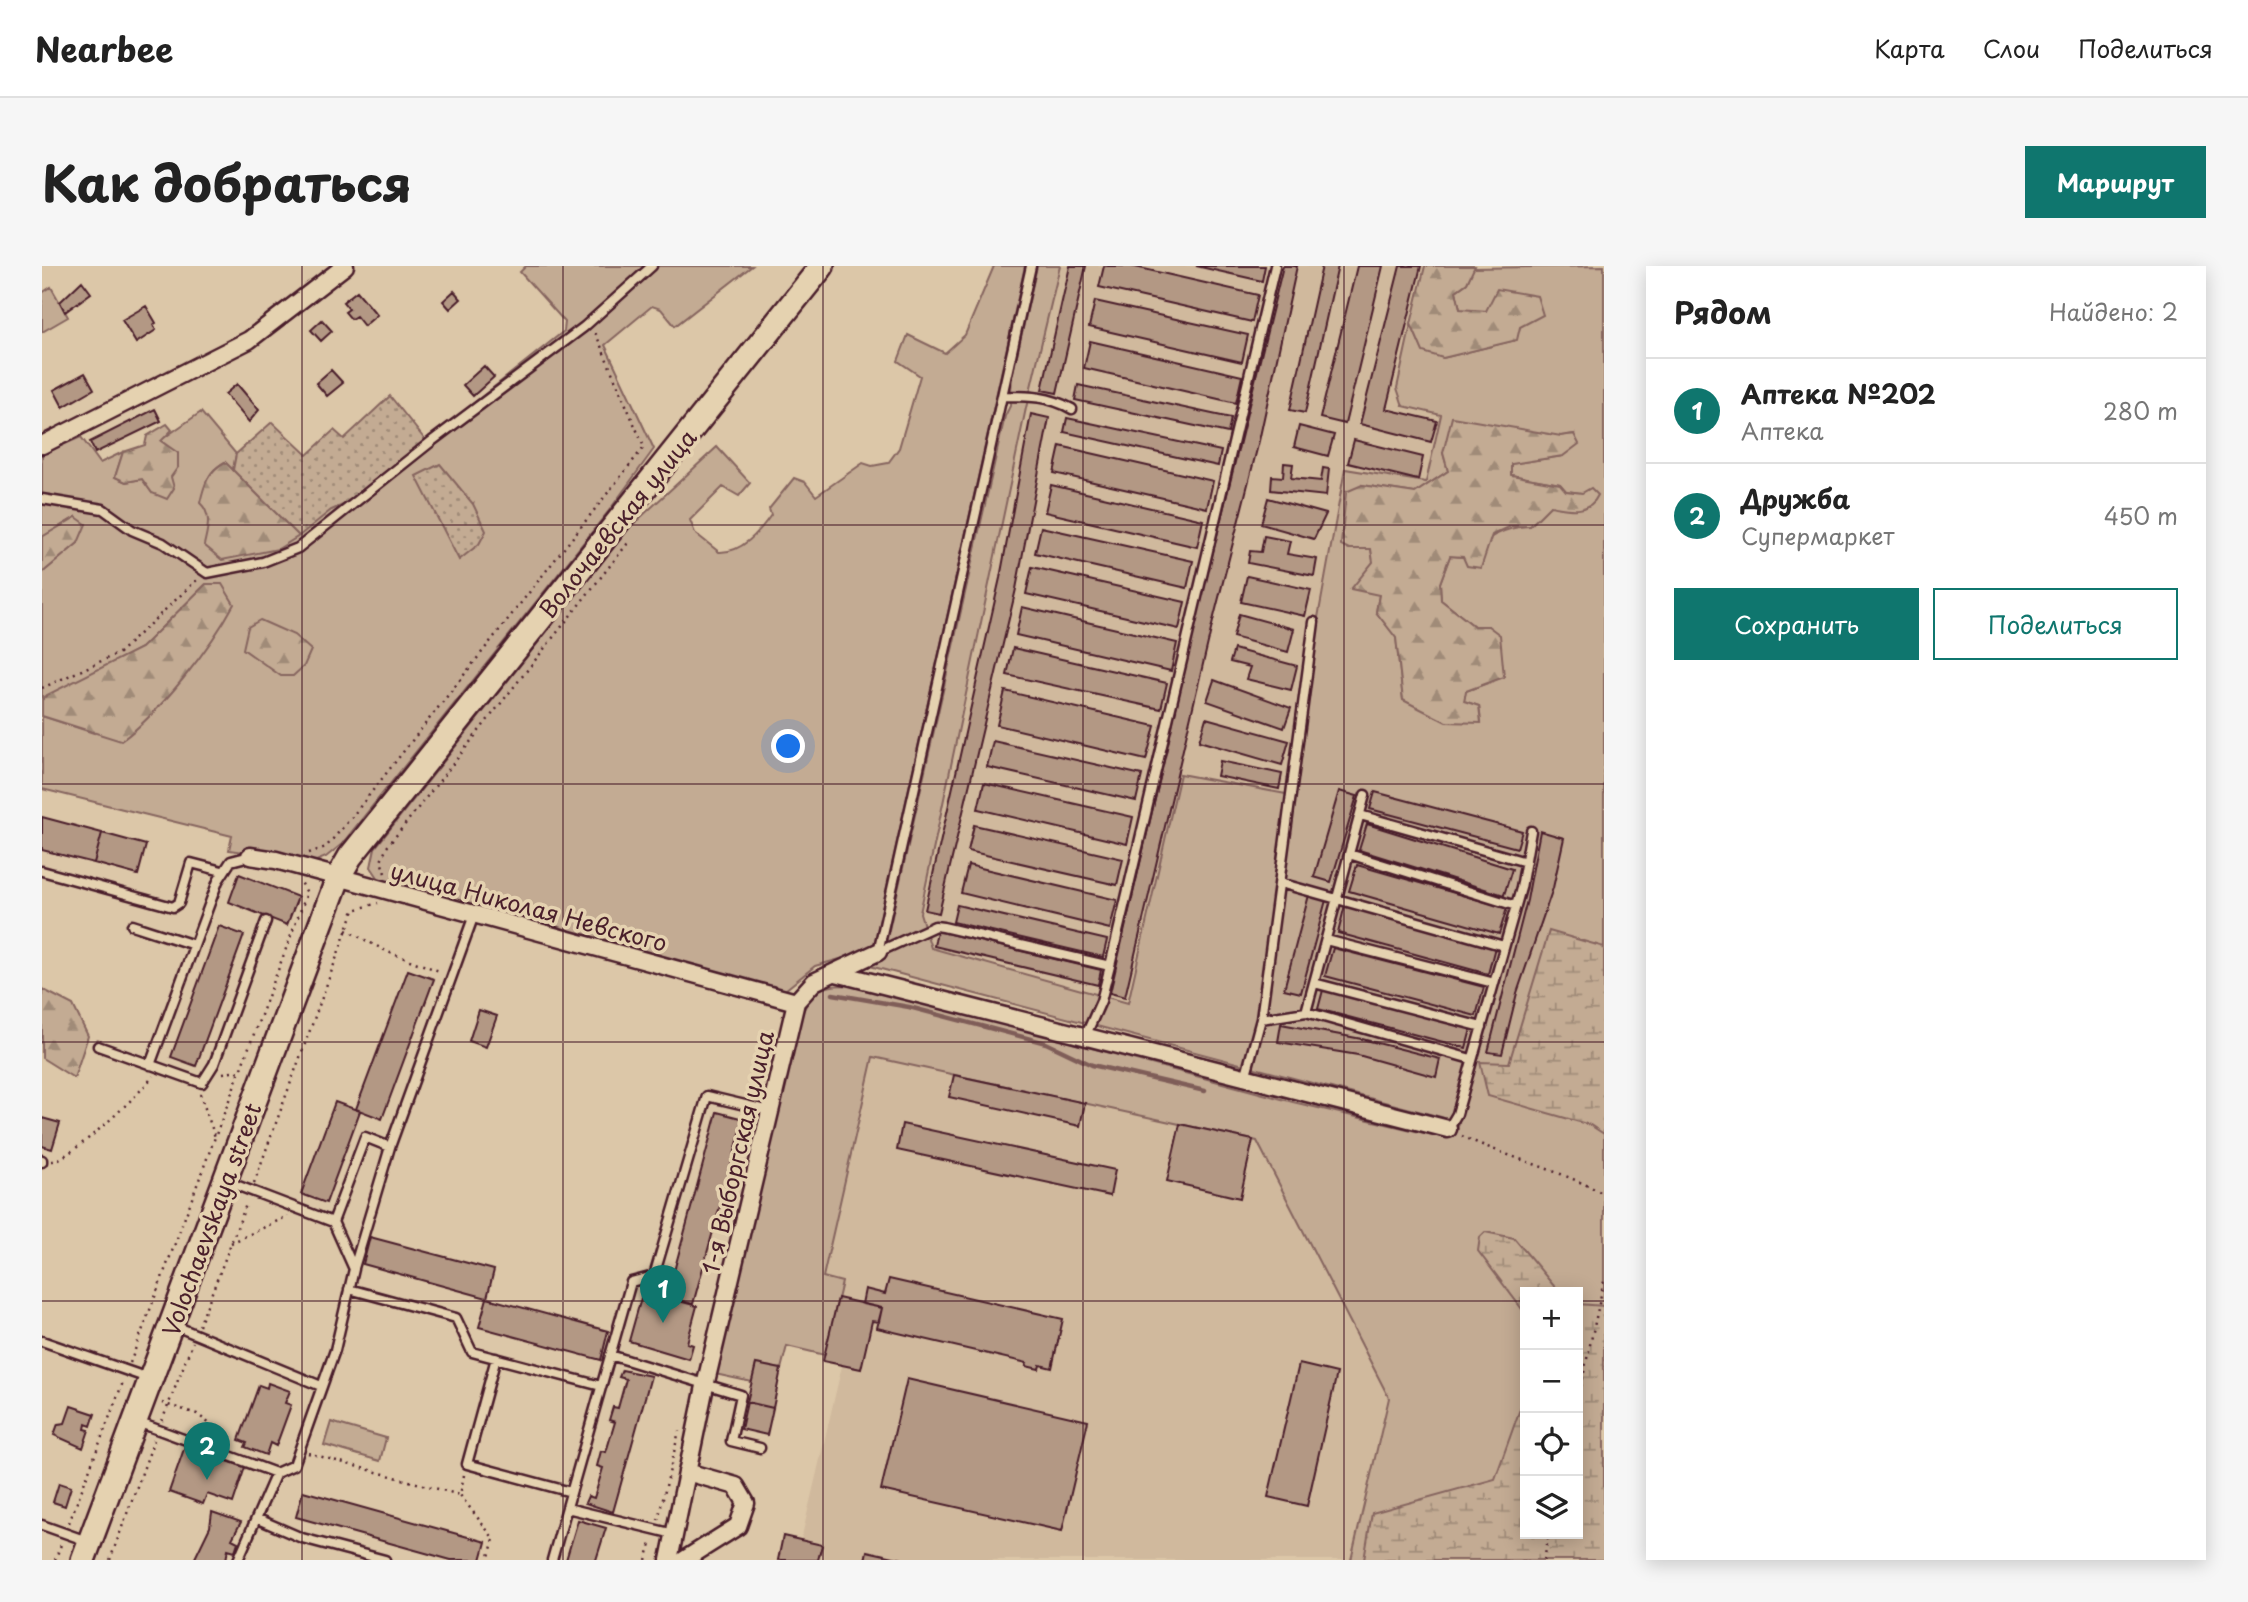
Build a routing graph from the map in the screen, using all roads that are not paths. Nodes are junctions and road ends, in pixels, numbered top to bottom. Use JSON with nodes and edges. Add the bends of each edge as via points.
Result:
{"nodes":[{"id":1,"x":345,"y":266,"type":"edge"},
{"id":2,"x":652,"y":266,"type":"edge"},
{"id":3,"x":822,"y":266,"type":"edge"},
{"id":4,"x":1031,"y":266,"type":"edge"},
{"id":5,"x":1275,"y":266,"type":"edge"},
{"id":6,"x":1004,"y":396,"type":"junction"},
{"id":7,"x":1072,"y":409,"type":"dead end"},
{"id":8,"x":42,"y":445,"type":"edge"},
{"id":9,"x":42,"y":499,"type":"edge"},
{"id":10,"x":1314,"y":622,"type":"dead end"},
{"id":11,"x":1365,"y":795,"type":"dead end"},
{"id":12,"x":1360,"y":815,"type":"junction"},
{"id":13,"x":1531,"y":831,"type":"dead end"},
{"id":14,"x":1349,"y":854,"type":"junction"},
{"id":15,"x":250,"y":856,"type":"joint"},
{"id":16,"x":1526,"y":862,"type":"junction"},
{"id":17,"x":42,"y":871,"type":"edge"},
{"id":18,"x":222,"y":871,"type":"junction"},
{"id":19,"x":338,"y":878,"type":"junction"},
{"id":20,"x":1280,"y":883,"type":"junction"},
{"id":21,"x":1337,"y":897,"type":"junction"},
{"id":22,"x":1516,"y":906,"type":"junction"},
{"id":23,"x":474,"y":915,"type":"junction"},
{"id":24,"x":266,"y":921,"type":"dead end"},
{"id":25,"x":132,"y":925,"type":"dead end"},
{"id":26,"x":1326,"y":940,"type":"junction"},
{"id":27,"x":194,"y":945,"type":"junction"},
{"id":28,"x":1504,"y":946,"type":"junction"},
{"id":29,"x":878,"y":952,"type":"junction"},
{"id":30,"x":1110,"y":966,"type":"junction"},
{"id":31,"x":836,"y":973,"type":"junction"},
{"id":32,"x":1314,"y":983,"type":"junction"},
{"id":33,"x":1494,"y":984,"type":"junction"},
{"id":34,"x":796,"y":1002,"type":"junction"},
{"id":35,"x":1306,"y":1012,"type":"junction"},
{"id":36,"x":1261,"y":1019,"type":"junction"},
{"id":37,"x":1482,"y":1027,"type":"junction"},
{"id":38,"x":1084,"y":1038,"type":"junction"},
{"id":39,"x":98,"y":1046,"type":"dead end"},
{"id":40,"x":1471,"y":1059,"type":"junction"},
{"id":41,"x":150,"y":1065,"type":"junction"},
{"id":42,"x":1244,"y":1079,"type":"junction"},
{"id":43,"x":770,"y":1111,"type":"junction"},
{"id":44,"x":1448,"y":1129,"type":"joint"},
{"id":45,"x":390,"y":1146,"type":"junction"},
{"id":46,"x":225,"y":1181,"type":"junction"},
{"id":47,"x":333,"y":1222,"type":"junction"},
{"id":48,"x":354,"y":1269,"type":"junction"},
{"id":49,"x":349,"y":1289,"type":"junction"},
{"id":50,"x":173,"y":1325,"type":"junction"},
{"id":51,"x":42,"y":1341,"type":"edge"},
{"id":52,"x":610,"y":1355,"type":"junction"},
{"id":53,"x":496,"y":1358,"type":"junction"},
{"id":54,"x":151,"y":1379,"type":"junction"},
{"id":55,"x":321,"y":1386,"type":"junction"},
{"id":56,"x":705,"y":1386,"type":"junction"},
{"id":57,"x":601,"y":1387,"type":"junction"},
{"id":58,"x":135,"y":1421,"type":"junction"},
{"id":59,"x":760,"y":1448,"type":"dead end"},
{"id":60,"x":687,"y":1472,"type":"junction"},
{"id":61,"x":276,"y":1474,"type":"junction"},
{"id":62,"x":571,"y":1492,"type":"junction"},
{"id":63,"x":567,"y":1507,"type":"junction"},
{"id":64,"x":258,"y":1519,"type":"junction"},
{"id":65,"x":42,"y":1525,"type":"edge"},
{"id":66,"x":674,"y":1534,"type":"junction"},
{"id":67,"x":86,"y":1551,"type":"edge"},
{"id":68,"x":238,"y":1560,"type":"edge"},
{"id":69,"x":386,"y":1560,"type":"edge"},
{"id":70,"x":552,"y":1560,"type":"edge"},
{"id":71,"x":669,"y":1560,"type":"edge"},
{"id":72,"x":684,"y":1560,"type":"edge"}],
"edges":[{"from":1,"to":8,"type":"street","via":[[248,340]]},
{"from":2,"to":9,"type":"lane","via":[[595,318],[298,548],[263,562],[207,573],[103,509]]},
{"from":3,"to":19,"type":"street","name":"Волочаевская улица","via":[[411,779]]},
{"from":4,"to":6,"type":"lane"},
{"from":5,"to":30,"type":"lane"},
{"from":6,"to":7,"type":"lane","via":[[1040,397]]},
{"from":6,"to":29,"type":"lane"},
{"from":10,"to":20,"type":"lane"},
{"from":11,"to":12,"type":"lane"},
{"from":12,"to":14,"type":"lane"},
{"from":12,"to":16,"type":"lane"},
{"from":13,"to":16,"type":"lane"},
{"from":14,"to":21,"type":"lane"},
{"from":14,"to":22,"type":"lane"},
{"from":15,"to":18,"type":"lane","via":[[230,861]]},
{"from":15,"to":19,"type":"street","name":"улица Николая Невского"},
{"from":16,"to":22,"type":"lane"},
{"from":17,"to":18,"type":"lane","via":[[173,907],[179,903],[191,863]]},
{"from":18,"to":27,"type":"lane"},
{"from":19,"to":23,"type":"street","name":"улица Николая Невского"},
{"from":19,"to":46,"type":"street","name":"Volochaevskaya street"},
{"from":20,"to":21,"type":"lane"},
{"from":20,"to":36,"type":"lane"},
{"from":21,"to":26,"type":"lane"},
{"from":21,"to":28,"type":"lane"},
{"from":22,"to":28,"type":"lane"},
{"from":23,"to":34,"type":"street","name":"улица Николая Невского"},
{"from":23,"to":45,"type":"lane"},
{"from":24,"to":41,"type":"lane","via":[[202,1083]]},
{"from":25,"to":27,"type":"lane"},
{"from":26,"to":32,"type":"lane"},
{"from":26,"to":33,"type":"lane"},
{"from":27,"to":41,"type":"lane"},
{"from":28,"to":33,"type":"lane"},
{"from":29,"to":30,"type":"lane","via":[[935,926]]},
{"from":29,"to":31,"type":"street"},
{"from":30,"to":38,"type":"lane"},
{"from":31,"to":34,"type":"street","via":[[807,986]]},
{"from":31,"to":38,"type":"street"},
{"from":32,"to":35,"type":"lane"},
{"from":32,"to":37,"type":"lane"},
{"from":33,"to":37,"type":"lane"},
{"from":34,"to":43,"type":"street","name":"1-я Выборгская улица"},
{"from":35,"to":36,"type":"lane"},
{"from":35,"to":40,"type":"lane"},
{"from":36,"to":42,"type":"lane"},
{"from":37,"to":40,"type":"lane"},
{"from":38,"to":42,"type":"street"},
{"from":39,"to":41,"type":"lane"},
{"from":40,"to":44,"type":"lane","via":[[1457,1114]]},
{"from":42,"to":44,"type":"street"},
{"from":43,"to":52,"type":"lane","via":[[707,1096],[654,1276],[631,1282]]},
{"from":43,"to":56,"type":"street","name":"1-я Выборгская улица"},
{"from":45,"to":47,"type":"lane","via":[[365,1138]]},
{"from":45,"to":48,"type":"lane"},
{"from":46,"to":47,"type":"lane"},
{"from":46,"to":50,"type":"street","name":"Volochaevskaya street"},
{"from":47,"to":48,"type":"lane"},
{"from":48,"to":49,"type":"lane"},
{"from":49,"to":53,"type":"lane","via":[[456,1318],[472,1352]]},
{"from":49,"to":55,"type":"lane"},
{"from":50,"to":54,"type":"street","name":"Volochaevskaya street"},
{"from":50,"to":55,"type":"lane"},
{"from":51,"to":54,"type":"lane"},
{"from":52,"to":56,"type":"lane"},
{"from":52,"to":57,"type":"lane"},
{"from":53,"to":57,"type":"lane"},
{"from":53,"to":62,"type":"lane","via":[[467,1464]]},
{"from":54,"to":58,"type":"street","name":"Volochaevskaya street"},
{"from":55,"to":61,"type":"lane","via":[[294,1465]]},
{"from":56,"to":59,"type":"lane","via":[[741,1395],[731,1441]]},
{"from":56,"to":60,"type":"street","name":"1-я Выборгская улица"},
{"from":57,"to":62,"type":"lane"},
{"from":58,"to":61,"type":"lane"},
{"from":58,"to":67,"type":"street","name":"Volochaevskaya street"},
{"from":60,"to":66,"type":"street","name":"1-я Выборгская улица"},
{"from":60,"to":72,"type":"street","via":[[736,1486],[746,1503],[738,1526]]},
{"from":61,"to":64,"type":"lane"},
{"from":62,"to":63,"type":"lane"},
{"from":63,"to":66,"type":"lane"},
{"from":63,"to":70,"type":"lane"},
{"from":64,"to":68,"type":"lane","via":[[251,1525]]},
{"from":64,"to":69,"type":"lane","via":[[302,1538]]},
{"from":65,"to":67,"type":"lane"},
{"from":66,"to":71,"type":"street","name":"1-я Выборгская улица"}]}
